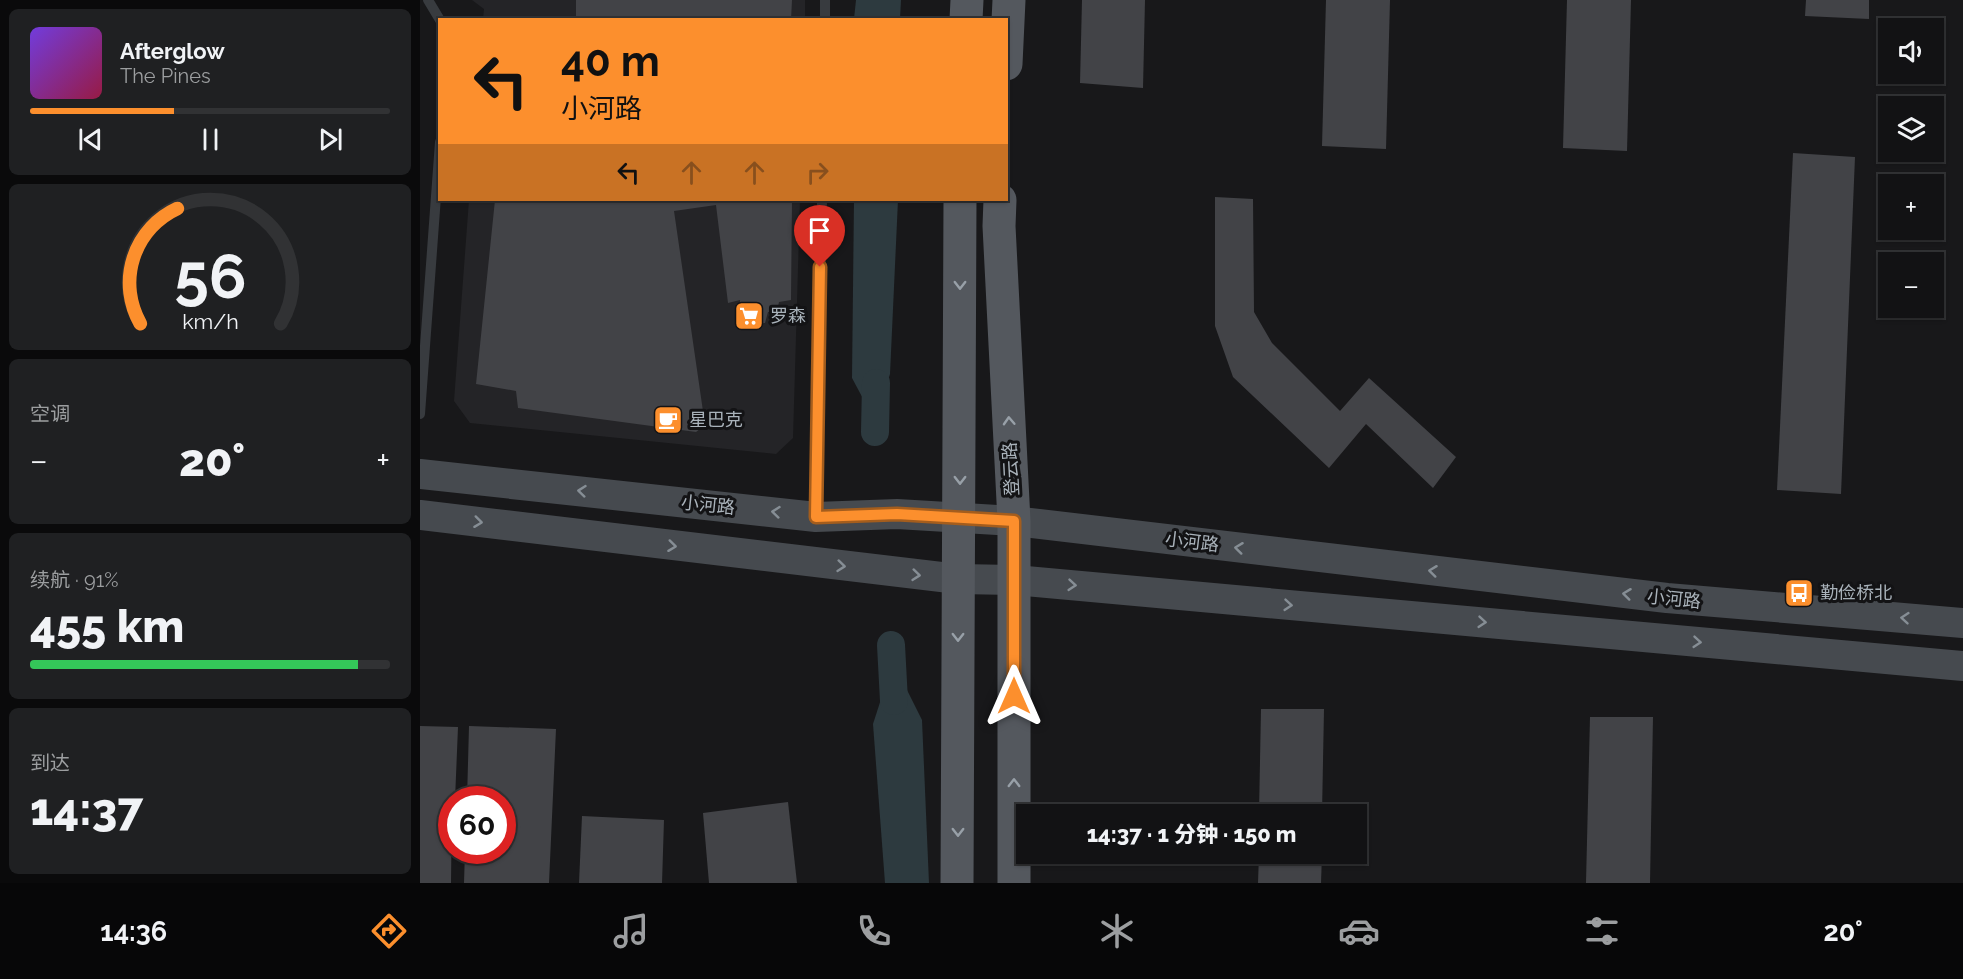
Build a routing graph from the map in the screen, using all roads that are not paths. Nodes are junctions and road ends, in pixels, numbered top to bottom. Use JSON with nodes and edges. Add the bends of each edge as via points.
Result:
{"nodes":[{"id":1,"x":428,"y":0,"type":"edge"},
{"id":2,"x":825,"y":0,"type":"edge"},
{"id":3,"x":967,"y":0,"type":"edge"},
{"id":4,"x":1009,"y":0,"type":"edge"},
{"id":5,"x":439,"y":18,"type":"edge"},
{"id":6,"x":825,"y":18,"type":"edge"},
{"id":7,"x":966,"y":18,"type":"edge"},
{"id":8,"x":1008,"y":21,"type":"edge"},
{"id":9,"x":438,"y":169,"type":"edge"},
{"id":10,"x":822,"y":201,"type":"edge"},
{"id":11,"x":960,"y":213,"type":"edge"},
{"id":12,"x":1000,"y":213,"type":"edge"},
{"id":13,"x":420,"y":414,"type":"edge"},
{"id":14,"x":420,"y":474,"type":"edge"},
{"id":15,"x":420,"y":515,"type":"edge"},
{"id":16,"x":816,"y":517,"type":"junction"},
{"id":17,"x":960,"y":520,"type":"junction"},
{"id":18,"x":1014,"y":521,"type":"junction"},
{"id":19,"x":958,"y":579,"type":"junction"},
{"id":20,"x":1014,"y":580,"type":"junction"},
{"id":21,"x":1963,"y":623,"type":"edge"},
{"id":22,"x":1963,"y":666,"type":"edge"},
{"id":23,"x":957,"y":883,"type":"edge"},
{"id":24,"x":1014,"y":883,"type":"edge"}],
"edges":[{"from":1,"to":5,"type":"lane"},
{"from":2,"to":6,"type":"lane"},
{"from":3,"to":7,"type":"main road"},
{"from":4,"to":8,"type":"main road"},
{"from":9,"to":13,"type":"lane"},
{"from":10,"to":16,"type":"lane"},
{"from":11,"to":17,"type":"main road","one_way":true},
{"from":18,"to":12,"type":"main road","name":"登云路","one_way":true},
{"from":16,"to":14,"type":"main road","name":"小河路","one_way":true},
{"from":15,"to":19,"type":"main road","one_way":true},
{"from":16,"to":17,"type":"main road","name":"小河路","via":[[897,514]]},
{"from":17,"to":18,"type":"main road","name":"小河路"},
{"from":17,"to":19,"type":"main road"},
{"from":18,"to":20,"type":"main road","name":"登云路"},
{"from":21,"to":18,"type":"main road","name":"小河路","one_way":true,"via":[[1667,598]]},
{"from":19,"to":20,"type":"main road"},
{"from":19,"to":23,"type":"main road","one_way":true},
{"from":20,"to":22,"type":"main road","one_way":true},
{"from":24,"to":20,"type":"main road","name":"登云路","one_way":true}]}
